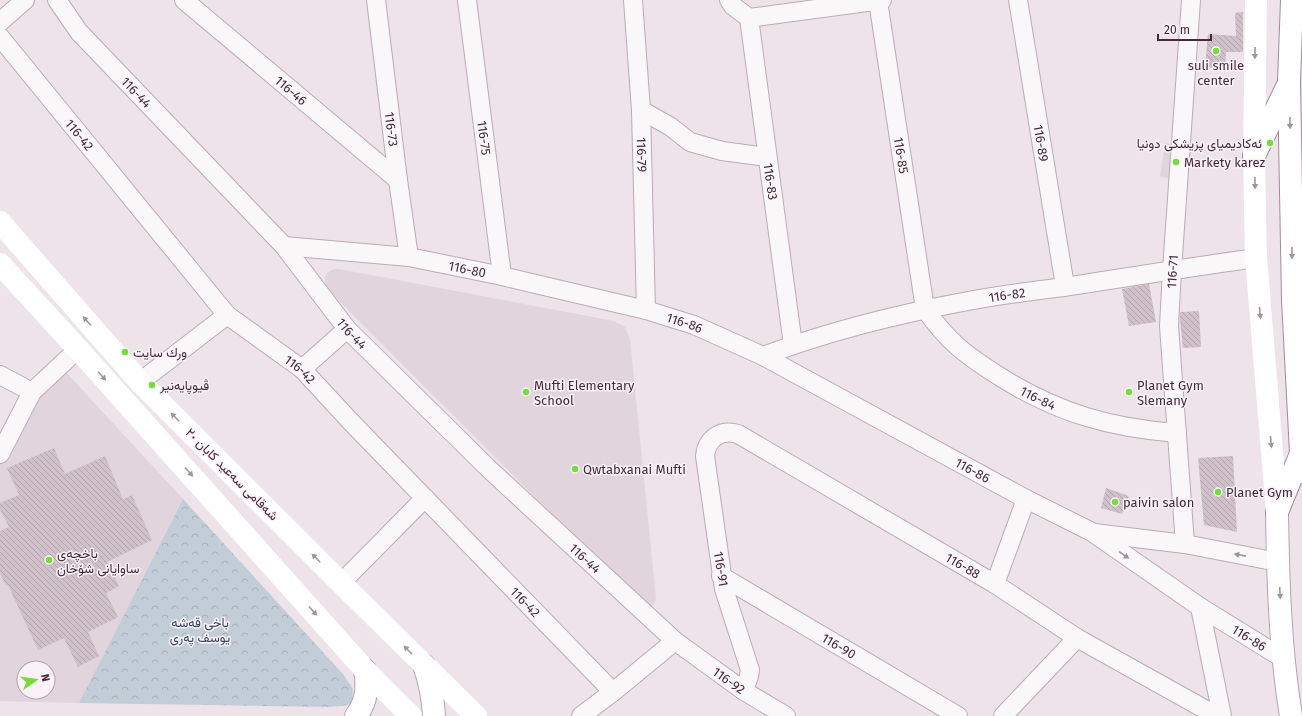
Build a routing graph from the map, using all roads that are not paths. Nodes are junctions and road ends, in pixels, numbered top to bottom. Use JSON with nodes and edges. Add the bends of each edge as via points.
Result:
{"nodes":[{"id":1,"x":25,"y":0,"type":"edge"},
{"id":2,"x":57,"y":0,"type":"edge"},
{"id":3,"x":184,"y":0,"type":"edge"},
{"id":4,"x":376,"y":0,"type":"edge"},
{"id":5,"x":467,"y":0,"type":"edge"},
{"id":6,"x":633,"y":0,"type":"edge"},
{"id":7,"x":729,"y":0,"type":"edge"},
{"id":8,"x":880,"y":0,"type":"edge"},
{"id":9,"x":1018,"y":0,"type":"edge"},
{"id":10,"x":1191,"y":0,"type":"edge"},
{"id":11,"x":1256,"y":0,"type":"edge"},
{"id":12,"x":1292,"y":0,"type":"edge"},
{"id":13,"x":749,"y":18,"type":"junction"},
{"id":14,"x":0,"y":22,"type":"edge"},
{"id":15,"x":0,"y":38,"type":"edge"},
{"id":16,"x":1289,"y":82,"type":"junction"},
{"id":17,"x":641,"y":110,"type":"junction"},
{"id":18,"x":1254,"y":156,"type":"junction"},
{"id":19,"x":768,"y":157,"type":"junction"},
{"id":20,"x":398,"y":180,"type":"junction"},
{"id":21,"x":0,"y":222,"type":"edge"},
{"id":22,"x":284,"y":246,"type":"junction"},
{"id":23,"x":409,"y":258,"type":"junction"},
{"id":24,"x":1256,"y":258,"type":"junction"},
{"id":25,"x":0,"y":264,"type":"edge"},
{"id":26,"x":1172,"y":270,"type":"junction"},
{"id":27,"x":502,"y":276,"type":"junction"},
{"id":28,"x":48,"y":277,"type":"junction"},
{"id":29,"x":1065,"y":286,"type":"junction"},
{"id":30,"x":27,"y":295,"type":"junction"},
{"id":31,"x":925,"y":309,"type":"junction"},
{"id":32,"x":646,"y":310,"type":"junction"},
{"id":33,"x":227,"y":315,"type":"junction"},
{"id":34,"x":347,"y":329,"type":"junction"},
{"id":35,"x":793,"y":345,"type":"junction"},
{"id":36,"x":78,"y":349,"type":"junction"},
{"id":37,"x":763,"y":356,"type":"junction"},
{"id":38,"x":302,"y":369,"type":"junction"},
{"id":39,"x":0,"y":375,"type":"edge"},
{"id":40,"x":140,"y":382,"type":"junction"},
{"id":41,"x":32,"y":392,"type":"junction"},
{"id":42,"x":1177,"y":433,"type":"junction"},
{"id":43,"x":708,"y":443,"type":"joint"},
{"id":44,"x":0,"y":454,"type":"edge"},
{"id":45,"x":1301,"y":464,"type":"edge"},
{"id":46,"x":425,"y":498,"type":"junction"},
{"id":47,"x":1026,"y":499,"type":"junction"},
{"id":48,"x":1277,"y":512,"type":"junction"},
{"id":49,"x":1092,"y":532,"type":"junction"},
{"id":50,"x":1185,"y":544,"type":"junction"},
{"id":51,"x":1278,"y":562,"type":"junction"},
{"id":52,"x":721,"y":576,"type":"junction"},
{"id":53,"x":340,"y":583,"type":"junction"},
{"id":54,"x":995,"y":584,"type":"junction"},
{"id":55,"x":1200,"y":607,"type":"junction"},
{"id":56,"x":1077,"y":638,"type":"junction"},
{"id":57,"x":675,"y":641,"type":"junction"},
{"id":58,"x":1284,"y":659,"type":"junction"},
{"id":59,"x":424,"y":665,"type":"junction"},
{"id":60,"x":365,"y":670,"type":"junction"},
{"id":61,"x":744,"y":691,"type":"junction"},
{"id":62,"x":613,"y":692,"type":"junction"},
{"id":63,"x":1289,"y":715,"type":"edge"},
{"id":64,"x":356,"y":716,"type":"edge"},
{"id":65,"x":411,"y":716,"type":"edge"},
{"id":66,"x":434,"y":716,"type":"edge"},
{"id":67,"x":476,"y":716,"type":"edge"},
{"id":68,"x":581,"y":716,"type":"edge"},
{"id":69,"x":786,"y":716,"type":"edge"},
{"id":70,"x":958,"y":716,"type":"edge"},
{"id":71,"x":1003,"y":716,"type":"edge"},
{"id":72,"x":1217,"y":716,"type":"edge"},
{"id":73,"x":1222,"y":716,"type":"edge"}],
"edges":[{"from":1,"to":14,"type":"street"},
{"from":2,"to":22,"type":"street","name":"116-44","via":[[80,32]]},
{"from":3,"to":20,"type":"street","name":"116-46"},
{"from":4,"to":20,"type":"street","name":"116-73"},
{"from":5,"to":27,"type":"street","name":"116-75"},
{"from":6,"to":17,"type":"street","name":"116-79"},
{"from":7,"to":13,"type":"street"},
{"from":8,"to":13,"type":"street"},
{"from":8,"to":31,"type":"street","name":"116-85"},
{"from":9,"to":29,"type":"street","name":"116-89"},
{"from":10,"to":26,"type":"street","name":"116-71"},
{"from":11,"to":18,"type":"main road","one_way":true},
{"from":12,"to":16,"type":"main road"},
{"from":13,"to":19,"type":"street","name":"116-83"},
{"from":15,"to":33,"type":"street","name":"116-42"},
{"from":16,"to":18,"type":"main road"},
{"from":16,"to":45,"type":"main road","one_way":true,"via":[[1292,300]]},
{"from":17,"to":19,"type":"street","via":[[671,127],[690,142],[722,151]]},
{"from":17,"to":32,"type":"street","name":"116-79"},
{"from":18,"to":24,"type":"main road","one_way":true},
{"from":19,"to":35,"type":"street","name":"116-83"},
{"from":20,"to":23,"type":"street","name":"116-73"},
{"from":21,"to":28,"type":"main road","name":"شەقامی سەعید کابان ٢٠"},
{"from":22,"to":23,"type":"street","name":"116-80"},
{"from":22,"to":34,"type":"street","name":"116-44"},
{"from":23,"to":27,"type":"street","name":"116-80"},
{"from":24,"to":26,"type":"street","name":"116-82"},
{"from":24,"to":48,"type":"main road","one_way":true},
{"from":25,"to":30,"type":"main road"},
{"from":26,"to":29,"type":"street","name":"116-82"},
{"from":26,"to":42,"type":"street","name":"116-71","via":[[1169,326]]},
{"from":27,"to":32,"type":"street","name":"116-80"},
{"from":28,"to":30,"type":"main road"},
{"from":40,"to":28,"type":"main road","name":"شەقامی سەعید کابان ٢٠","one_way":true},
{"from":29,"to":31,"type":"street","name":"116-82"},
{"from":30,"to":36,"type":"main road"},
{"from":31,"to":35,"type":"street","name":"116-82"},
{"from":31,"to":42,"type":"street","name":"116-84","via":[[950,341],[963,352],[1045,402],[1085,417],[1120,426]]},
{"from":32,"to":37,"type":"street","name":"116-86","via":[[694,325]]},
{"from":33,"to":38,"type":"street","name":"116-42"},
{"from":33,"to":40,"type":"street"},
{"from":34,"to":38,"type":"street"},
{"from":34,"to":57,"type":"street","name":"116-44","via":[[489,469]]},
{"from":35,"to":37,"type":"street","name":"116-82"},
{"from":36,"to":41,"type":"street"},
{"from":36,"to":60,"type":"main road","one_way":true},
{"from":37,"to":47,"type":"street","name":"116-86"},
{"from":38,"to":46,"type":"street","name":"116-42"},
{"from":39,"to":41,"type":"street"},
{"from":53,"to":40,"type":"main road","name":"شەقامی سەعید کابان ٢٠","one_way":true},
{"from":41,"to":44,"type":"street"},
{"from":42,"to":50,"type":"street","name":"116-71"},
{"from":43,"to":52,"type":"street","name":"116-91","via":[[705,456]]},
{"from":43,"to":54,"type":"street","name":"116-88","via":[[718,434],[738,434]]},
{"from":45,"to":48,"type":"main road"},
{"from":46,"to":53,"type":"street"},
{"from":46,"to":62,"type":"street","name":"116-42"},
{"from":47,"to":49,"type":"street","name":"116-86"},
{"from":47,"to":54,"type":"street"},
{"from":48,"to":51,"type":"main road"},
{"from":49,"to":50,"type":"street"},
{"from":49,"to":55,"type":"street","name":"116-86","one_way":true},
{"from":51,"to":50,"type":"street","one_way":true},
{"from":51,"to":58,"type":"main road","one_way":true},
{"from":52,"to":61,"type":"street","name":"116-91","via":[[750,670]]},
{"from":52,"to":70,"type":"street","name":"116-90"},
{"from":59,"to":53,"type":"main road","name":"شەقامی سەعید کابان ٢٠","one_way":true},
{"from":54,"to":56,"type":"street","name":"116-88"},
{"from":55,"to":58,"type":"street","name":"116-86"},
{"from":55,"to":73,"type":"street"},
{"from":56,"to":71,"type":"street"},
{"from":56,"to":72,"type":"street","name":"116-88"},
{"from":57,"to":61,"type":"street","name":"116-92"},
{"from":57,"to":62,"type":"street"},
{"from":58,"to":63,"type":"main road"},
{"from":59,"to":66,"type":"main road","via":[[430,682]]},
{"from":59,"to":67,"type":"main road","name":"شەقامی سەعید کابان ٢٠"},
{"from":60,"to":64,"type":"main road","via":[[367,694]]},
{"from":60,"to":65,"type":"main road"},
{"from":61,"to":69,"type":"street","name":"116-92"},
{"from":62,"to":68,"type":"street"}]}
